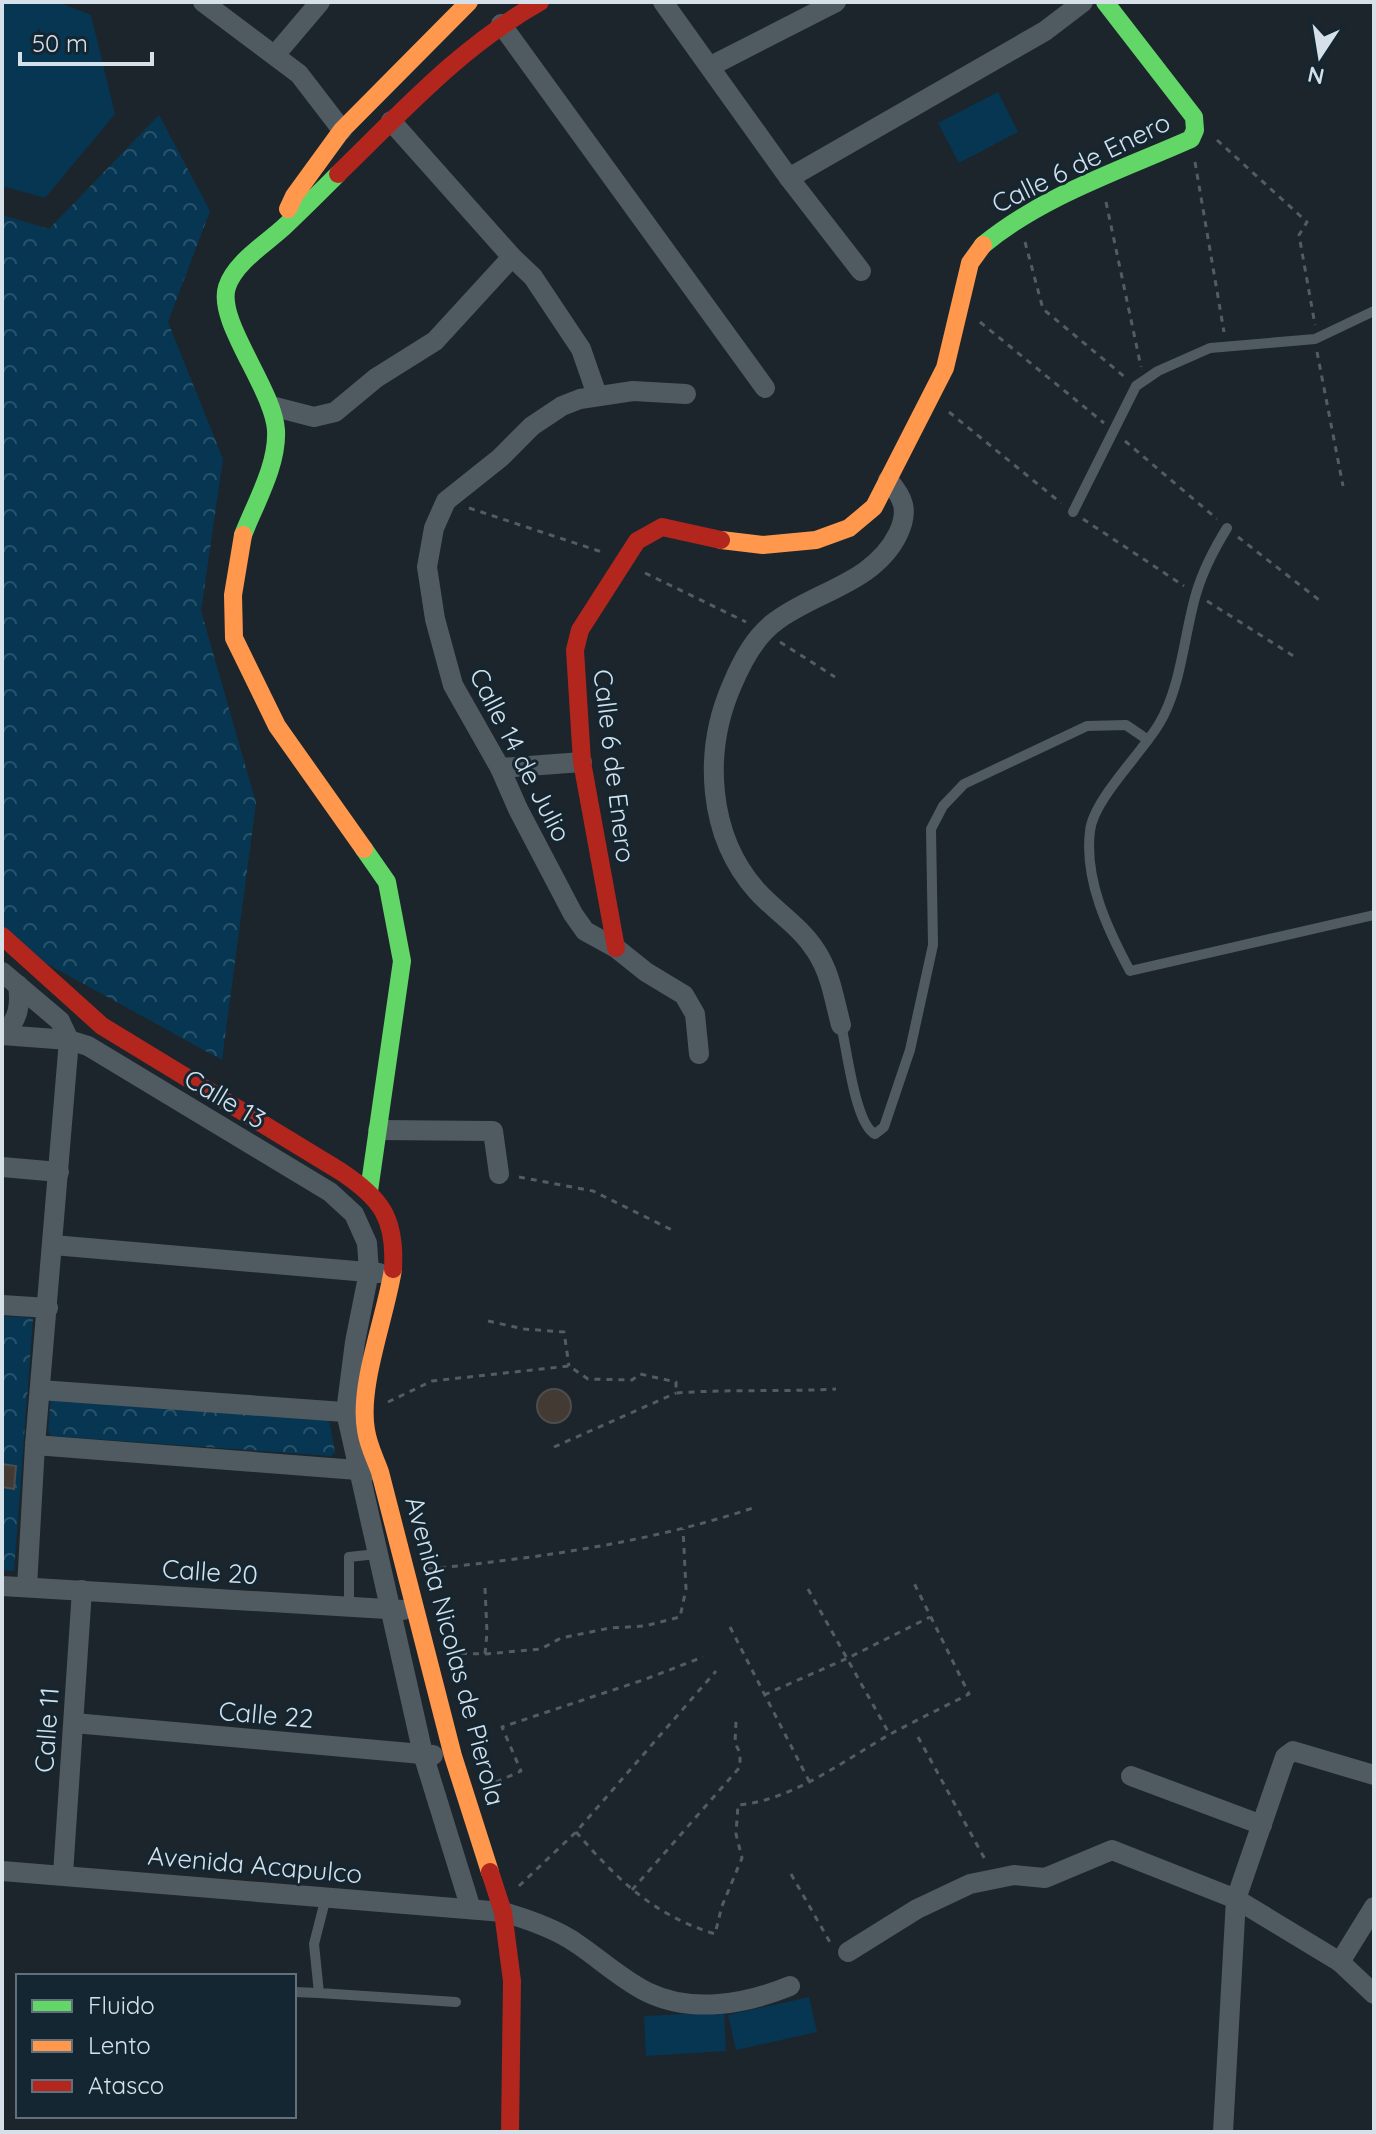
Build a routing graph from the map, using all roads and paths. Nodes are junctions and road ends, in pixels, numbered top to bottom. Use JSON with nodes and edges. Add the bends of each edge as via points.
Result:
{"nodes":[{"id":1,"x":203,"y":2,"type":"edge"},
{"id":2,"x":320,"y":2,"type":"edge"},
{"id":3,"x":469,"y":2,"type":"edge"},
{"id":4,"x":540,"y":2,"type":"edge"},
{"id":5,"x":663,"y":2,"type":"edge"},
{"id":6,"x":836,"y":2,"type":"edge"},
{"id":7,"x":1083,"y":2,"type":"edge"},
{"id":8,"x":1105,"y":2,"type":"edge"},
{"id":9,"x":501,"y":24,"type":"junction"},
{"id":10,"x":275,"y":55,"type":"junction"},
{"id":11,"x":711,"y":66,"type":"junction"},
{"id":12,"x":391,"y":121,"type":"junction"},
{"id":13,"x":342,"y":130,"type":"junction"},
{"id":14,"x":1193,"y":131,"type":"junction"},
{"id":15,"x":789,"y":178,"type":"junction"},
{"id":16,"x":1101,"y":179,"type":"junction"},
{"id":17,"x":1018,"y":220,"type":"junction"},
{"id":18,"x":286,"y":225,"type":"junction"},
{"id":19,"x":512,"y":257,"type":"junction"},
{"id":20,"x":861,"y":271,"type":"dead end"},
{"id":21,"x":961,"y":307,"type":"junction"},
{"id":22,"x":1374,"y":311,"type":"edge"},
{"id":23,"x":1315,"y":339,"type":"junction"},
{"id":24,"x":1227,"y":346,"type":"junction"},
{"id":25,"x":1140,"y":384,"type":"junction"},
{"id":26,"x":765,"y":388,"type":"dead end"},
{"id":27,"x":686,"y":394,"type":"dead end"},
{"id":28,"x":597,"y":395,"type":"junction"},
{"id":29,"x":932,"y":398,"type":"junction"},
{"id":30,"x":271,"y":406,"type":"junction"},
{"id":31,"x":1114,"y":431,"type":"junction"},
{"id":32,"x":888,"y":480,"type":"junction"},
{"id":33,"x":1343,"y":486,"type":"dead end"},
{"id":34,"x":446,"y":501,"type":"junction"},
{"id":35,"x":1073,"y":512,"type":"junction"},
{"id":36,"x":1227,"y":528,"type":"junction"},
{"id":37,"x":625,"y":562,"type":"junction"},
{"id":38,"x":1196,"y":594,"type":"junction"},
{"id":39,"x":1323,"y":603,"type":"dead end"},
{"id":40,"x":764,"y":631,"type":"junction"},
{"id":41,"x":1295,"y":657,"type":"dead end"},
{"id":42,"x":835,"y":677,"type":"dead end"},
{"id":43,"x":1148,"y":740,"type":"junction"},
{"id":44,"x":582,"y":762,"type":"junction"},
{"id":45,"x":500,"y":768,"type":"junction"},
{"id":46,"x":1374,"y":915,"type":"edge"},
{"id":47,"x":2,"y":936,"type":"edge"},
{"id":48,"x":616,"y":948,"type":"junction"},
{"id":49,"x":10,"y":978,"type":"edge"},
{"id":50,"x":841,"y":1025,"type":"joint"},
{"id":51,"x":3,"y":1035,"type":"edge"},
{"id":52,"x":69,"y":1040,"type":"junction"},
{"id":53,"x":699,"y":1054,"type":"dead end"},
{"id":54,"x":378,"y":1130,"type":"junction"},
{"id":55,"x":2,"y":1167,"type":"edge"},
{"id":56,"x":59,"y":1172,"type":"junction"},
{"id":57,"x":499,"y":1174,"type":"joint"},
{"id":58,"x":369,"y":1191,"type":"junction"},
{"id":59,"x":676,"y":1232,"type":"dead end"},
{"id":60,"x":53,"y":1245,"type":"junction"},
{"id":61,"x":369,"y":1272,"type":"junction"},
{"id":62,"x":391,"y":1274,"type":"junction"},
{"id":63,"x":2,"y":1305,"type":"edge"},
{"id":64,"x":48,"y":1308,"type":"junction"},
{"id":65,"x":488,"y":1321,"type":"dead end"},
{"id":66,"x":569,"y":1366,"type":"junction"},
{"id":67,"x":836,"y":1389,"type":"dead end"},
{"id":68,"x":40,"y":1390,"type":"junction"},
{"id":69,"x":676,"y":1393,"type":"junction"},
{"id":70,"x":356,"y":1413,"type":"junction"},
{"id":71,"x":35,"y":1445,"type":"junction"},
{"id":72,"x":554,"y":1447,"type":"dead end"},
{"id":73,"x":358,"y":1470,"type":"junction"},
{"id":74,"x":380,"y":1472,"type":"junction"},
{"id":75,"x":753,"y":1508,"type":"dead end"},
{"id":76,"x":683,"y":1529,"type":"junction"},
{"id":77,"x":377,"y":1554,"type":"junction"},
{"id":78,"x":405,"y":1572,"type":"junction"},
{"id":79,"x":914,"y":1583,"type":"dead end"},
{"id":80,"x":2,"y":1586,"type":"edge"},
{"id":81,"x":27,"y":1587,"type":"junction"},
{"id":82,"x":485,"y":1588,"type":"dead end"},
{"id":83,"x":808,"y":1589,"type":"dead end"},
{"id":84,"x":82,"y":1590,"type":"junction"},
{"id":85,"x":349,"y":1607,"type":"junction"},
{"id":86,"x":392,"y":1610,"type":"junction"},
{"id":87,"x":415,"y":1611,"type":"junction"},
{"id":88,"x":930,"y":1617,"type":"junction"},
{"id":89,"x":730,"y":1627,"type":"dead end"},
{"id":90,"x":426,"y":1653,"type":"junction"},
{"id":91,"x":485,"y":1654,"type":"junction"},
{"id":92,"x":703,"y":1657,"type":"dead end"},
{"id":93,"x":848,"y":1658,"type":"junction"},
{"id":94,"x":716,"y":1671,"type":"dead end"},
{"id":95,"x":764,"y":1695,"type":"junction"},
{"id":96,"x":736,"y":1721,"type":"dead end"},
{"id":97,"x":74,"y":1723,"type":"junction"},
{"id":98,"x":890,"y":1735,"type":"junction"},
{"id":99,"x":918,"y":1737,"type":"dead end"},
{"id":100,"x":423,"y":1754,"type":"junction"},
{"id":101,"x":453,"y":1756,"type":"junction"},
{"id":102,"x":1374,"y":1775,"type":"edge"},
{"id":103,"x":1131,"y":1776,"type":"dead end"},
{"id":104,"x":809,"y":1781,"type":"junction"},
{"id":105,"x":466,"y":1795,"type":"junction"},
{"id":106,"x":1262,"y":1825,"type":"junction"},
{"id":107,"x":576,"y":1832,"type":"junction"},
{"id":108,"x":2,"y":1871,"type":"edge"},
{"id":109,"x":63,"y":1874,"type":"junction"},
{"id":110,"x":791,"y":1874,"type":"dead end"},
{"id":111,"x":990,"y":1879,"type":"junction"},
{"id":112,"x":632,"y":1890,"type":"junction"},
{"id":113,"x":326,"y":1897,"type":"junction"},
{"id":114,"x":1236,"y":1899,"type":"junction"},
{"id":115,"x":501,"y":1907,"type":"junction"},
{"id":116,"x":1374,"y":1907,"type":"edge"},
{"id":117,"x":471,"y":1909,"type":"junction"},
{"id":118,"x":841,"y":1951,"type":"joint"},
{"id":119,"x":1340,"y":1962,"type":"junction"},
{"id":120,"x":790,"y":1986,"type":"dead end"},
{"id":121,"x":296,"y":1992,"type":"edge"},
{"id":122,"x":319,"y":1993,"type":"junction"},
{"id":123,"x":1374,"y":1994,"type":"edge"},
{"id":124,"x":456,"y":2002,"type":"dead end"},
{"id":125,"x":510,"y":2132,"type":"edge"},
{"id":126,"x":1223,"y":2132,"type":"edge"}],
"edges":[{"from":1,"to":10,"type":"street"},
{"from":2,"to":10,"type":"street"},
{"from":3,"to":13,"type":"street"},
{"from":4,"to":9,"type":"street"},
{"from":5,"to":11,"type":"street"},
{"from":6,"to":11,"type":"street"},
{"from":7,"to":15,"type":"street","via":[[1045,31]]},
{"from":8,"to":14,"type":"street","name":"Calle 6 de Enero","via":[[1185,105]]},
{"from":9,"to":12,"type":"street"},
{"from":9,"to":26,"type":"street"},
{"from":10,"to":13,"type":"street","via":[[299,74]]},
{"from":11,"to":15,"type":"street"},
{"from":12,"to":18,"type":"street"},
{"from":12,"to":19,"type":"street"},
{"from":13,"to":18,"type":"street","via":[[294,196]]},
{"from":14,"to":16,"type":"street","name":"Calle 6 de Enero"},
{"from":14,"to":23,"type":"path","via":[[1307,222],[1299,235]]},
{"from":14,"to":24,"type":"path"},
{"from":15,"to":20,"type":"street"},
{"from":16,"to":17,"type":"street","name":"Calle 6 de Enero"},
{"from":16,"to":25,"type":"path"},
{"from":17,"to":21,"type":"street","name":"Calle 6 de Enero","via":[[979,249],[970,263]]},
{"from":17,"to":25,"type":"path","via":[[1043,309]]},
{"from":18,"to":30,"type":"street","via":[[240,266],[227,286],[225,303]]},
{"from":19,"to":28,"type":"street","via":[[533,277],[576,341]]},
{"from":19,"to":30,"type":"street","via":[[435,341],[335,412],[314,417]]},
{"from":21,"to":29,"type":"street","name":"Calle 6 de Enero","via":[[952,349]]},
{"from":21,"to":31,"type":"path"},
{"from":22,"to":23,"type":"lane"},
{"from":23,"to":24,"type":"lane"},
{"from":23,"to":33,"type":"path"},
{"from":24,"to":25,"type":"lane","via":[[1210,348]]},
{"from":25,"to":31,"type":"lane"},
{"from":27,"to":28,"type":"street","name":"Calle 14 de Julio"},
{"from":28,"to":34,"type":"street","name":"Calle 14 de Julio","via":[[562,406],[532,426]]},
{"from":29,"to":32,"type":"street","name":"Calle 6 de Enero"},
{"from":29,"to":35,"type":"path"},
{"from":30,"to":54,"type":"street","via":[[276,432],[272,460],[240,544],[234,638],[277,726],[387,882],[402,961]]},
{"from":31,"to":35,"type":"lane"},
{"from":31,"to":36,"type":"path"},
{"from":32,"to":37,"type":"street","name":"Calle 6 de Enero","via":[[869,514],[826,537],[746,544],[662,527],[637,541]]},
{"from":32,"to":40,"type":"street","via":[[901,495],[905,514],[888,550],[870,568]]},
{"from":34,"to":37,"type":"path"},
{"from":34,"to":45,"type":"street","name":"Calle 14 de Julio","via":[[429,547],[433,608],[453,685]]},
{"from":35,"to":38,"type":"path"},
{"from":36,"to":38,"type":"lane"},
{"from":36,"to":39,"type":"path"},
{"from":37,"to":40,"type":"path"},
{"from":37,"to":44,"type":"street","name":"Calle 6 de Enero","via":[[577,640]]},
{"from":38,"to":41,"type":"path"},
{"from":38,"to":43,"type":"lane","via":[[1176,680],[1161,722]]},
{"from":40,"to":42,"type":"path"},
{"from":40,"to":50,"type":"street","via":[[732,683],[719,721],[713,757],[717,811],[747,879],[799,928],[818,954],[832,983]]},
{"from":43,"to":46,"type":"lane","via":[[1097,806],[1090,831],[1092,874],[1109,933],[1130,971]]},
{"from":43,"to":50,"type":"lane","via":[[1126,725],[1087,726],[964,784],[943,806],[931,829],[933,945],[910,1050],[884,1127],[875,1134],[858,1113]]},
{"from":44,"to":45,"type":"street"},
{"from":44,"to":48,"type":"street","name":"Calle 6 de Enero"},
{"from":45,"to":48,"type":"street","name":"Calle 14 de Julio","via":[[573,914],[585,931]]},
{"from":47,"to":58,"type":"street","via":[[102,1026]]},
{"from":48,"to":53,"type":"street","name":"Calle 14 de Julio","via":[[689,1000]]},
{"from":49,"to":51,"type":"street","via":[[21,1003]]},
{"from":49,"to":52,"type":"street","via":[[60,1021]]},
{"from":51,"to":52,"type":"street","name":"Calle 13"},
{"from":52,"to":56,"type":"street"},
{"from":52,"to":61,"type":"street","name":"Calle 13","via":[[88,1046],[330,1192],[354,1214],[367,1243]]},
{"from":54,"to":57,"type":"street","via":[[493,1131]]},
{"from":54,"to":58,"type":"street"},
{"from":55,"to":56,"type":"street"},
{"from":56,"to":60,"type":"street"},
{"from":57,"to":59,"type":"path","via":[[593,1191]]},
{"from":58,"to":62,"type":"street","name":"Avenida Nicolas de Pierola","via":[[388,1217]]},
{"from":60,"to":61,"type":"street"},
{"from":60,"to":64,"type":"street"},
{"from":61,"to":62,"type":"street"},
{"from":61,"to":70,"type":"street","via":[[355,1342]]},
{"from":62,"to":70,"type":"street","name":"Avenida Nicolas de Pierola"},
{"from":63,"to":64,"type":"street"},
{"from":64,"to":68,"type":"street"},
{"from":65,"to":66,"type":"path","via":[[564,1332]]},
{"from":66,"to":69,"type":"path","via":[[588,1379],[632,1380],[640,1374],[676,1382]]},
{"from":66,"to":70,"type":"path","via":[[432,1381]]},
{"from":67,"to":69,"type":"path"},
{"from":68,"to":70,"type":"street"},
{"from":68,"to":71,"type":"street"},
{"from":69,"to":72,"type":"path"},
{"from":70,"to":73,"type":"street"},
{"from":70,"to":74,"type":"street","name":"Avenida Nicolas de Pierola"},
{"from":71,"to":73,"type":"street"},
{"from":71,"to":81,"type":"street"},
{"from":73,"to":74,"type":"street"},
{"from":73,"to":77,"type":"street"},
{"from":74,"to":78,"type":"street","name":"Avenida Nicolas de Pierola"},
{"from":75,"to":76,"type":"path"},
{"from":76,"to":78,"type":"path","via":[[553,1555]]},
{"from":76,"to":91,"type":"path","via":[[686,1589],[680,1617],[561,1638],[541,1649]]},
{"from":77,"to":85,"type":"lane","via":[[349,1557]]},
{"from":77,"to":86,"type":"street"},
{"from":78,"to":87,"type":"street","name":"Avenida Nicolas de Pierola"},
{"from":79,"to":88,"type":"path"},
{"from":80,"to":81,"type":"street","name":"Calle 20"},
{"from":81,"to":84,"type":"street","name":"Calle 20"},
{"from":82,"to":91,"type":"path"},
{"from":83,"to":93,"type":"path"},
{"from":84,"to":85,"type":"street","name":"Calle 20"},
{"from":84,"to":97,"type":"street","name":"Calle 11"},
{"from":85,"to":86,"type":"street","name":"Calle 20"},
{"from":86,"to":87,"type":"street","name":"Calle 20"},
{"from":86,"to":100,"type":"street"},
{"from":87,"to":90,"type":"street","name":"Avenida Nicolas de Pierola"},
{"from":88,"to":93,"type":"path"},
{"from":88,"to":98,"type":"path","via":[[969,1694]]},
{"from":89,"to":95,"type":"path"},
{"from":90,"to":91,"type":"path"},
{"from":90,"to":101,"type":"street","name":"Avenida Nicolas de Pierola"},
{"from":92,"to":105,"type":"path","via":[[502,1727],[521,1771]]},
{"from":93,"to":95,"type":"path"},
{"from":93,"to":98,"type":"path"},
{"from":94,"to":107,"type":"path"},
{"from":95,"to":104,"type":"path"},
{"from":96,"to":112,"type":"path","via":[[740,1767]]},
{"from":97,"to":100,"type":"street","name":"Calle 22"},
{"from":97,"to":109,"type":"street","name":"Calle 11"},
{"from":98,"to":104,"type":"path"},
{"from":99,"to":111,"type":"path","via":[[986,1861]]},
{"from":100,"to":101,"type":"street","name":"Calle 22"},
{"from":100,"to":117,"type":"street"},
{"from":101,"to":105,"type":"street","name":"Avenida Nicolas de Pierola"},
{"from":102,"to":106,"type":"street","via":[[1293,1751],[1285,1757]]},
{"from":103,"to":106,"type":"street"},
{"from":104,"to":112,"type":"path","via":[[756,1804],[738,1805],[736,1834],[742,1858],[715,1934],[682,1924]]},
{"from":105,"to":115,"type":"street","name":"Avenida Nicolas de Pierola"},
{"from":106,"to":114,"type":"street"},
{"from":107,"to":112,"type":"path"},
{"from":107,"to":115,"type":"path"},
{"from":108,"to":109,"type":"street","name":"Avenida Acapulco"},
{"from":109,"to":113,"type":"street","name":"Avenida Acapulco"},
{"from":110,"to":118,"type":"path"},
{"from":111,"to":114,"type":"street","via":[[1045,1878],[1112,1850]]},
{"from":111,"to":118,"type":"street","via":[[917,1909]]},
{"from":113,"to":117,"type":"street","name":"Avenida Acapulco"},
{"from":113,"to":122,"type":"lane","via":[[314,1944]]},
{"from":114,"to":119,"type":"street"},
{"from":114,"to":126,"type":"street"},
{"from":115,"to":117,"type":"street","name":"Avenida Acapulco"},
{"from":115,"to":120,"type":"street","name":"Avenida Acapulco","via":[[573,1940],[625,1979],[663,1998],[736,2003]]},
{"from":115,"to":125,"type":"street","name":"Avenida Nicolas de Pierola","via":[[512,1981]]},
{"from":116,"to":119,"type":"street"},
{"from":119,"to":123,"type":"street"},
{"from":121,"to":122,"type":"lane"},
{"from":122,"to":124,"type":"lane"}]}
